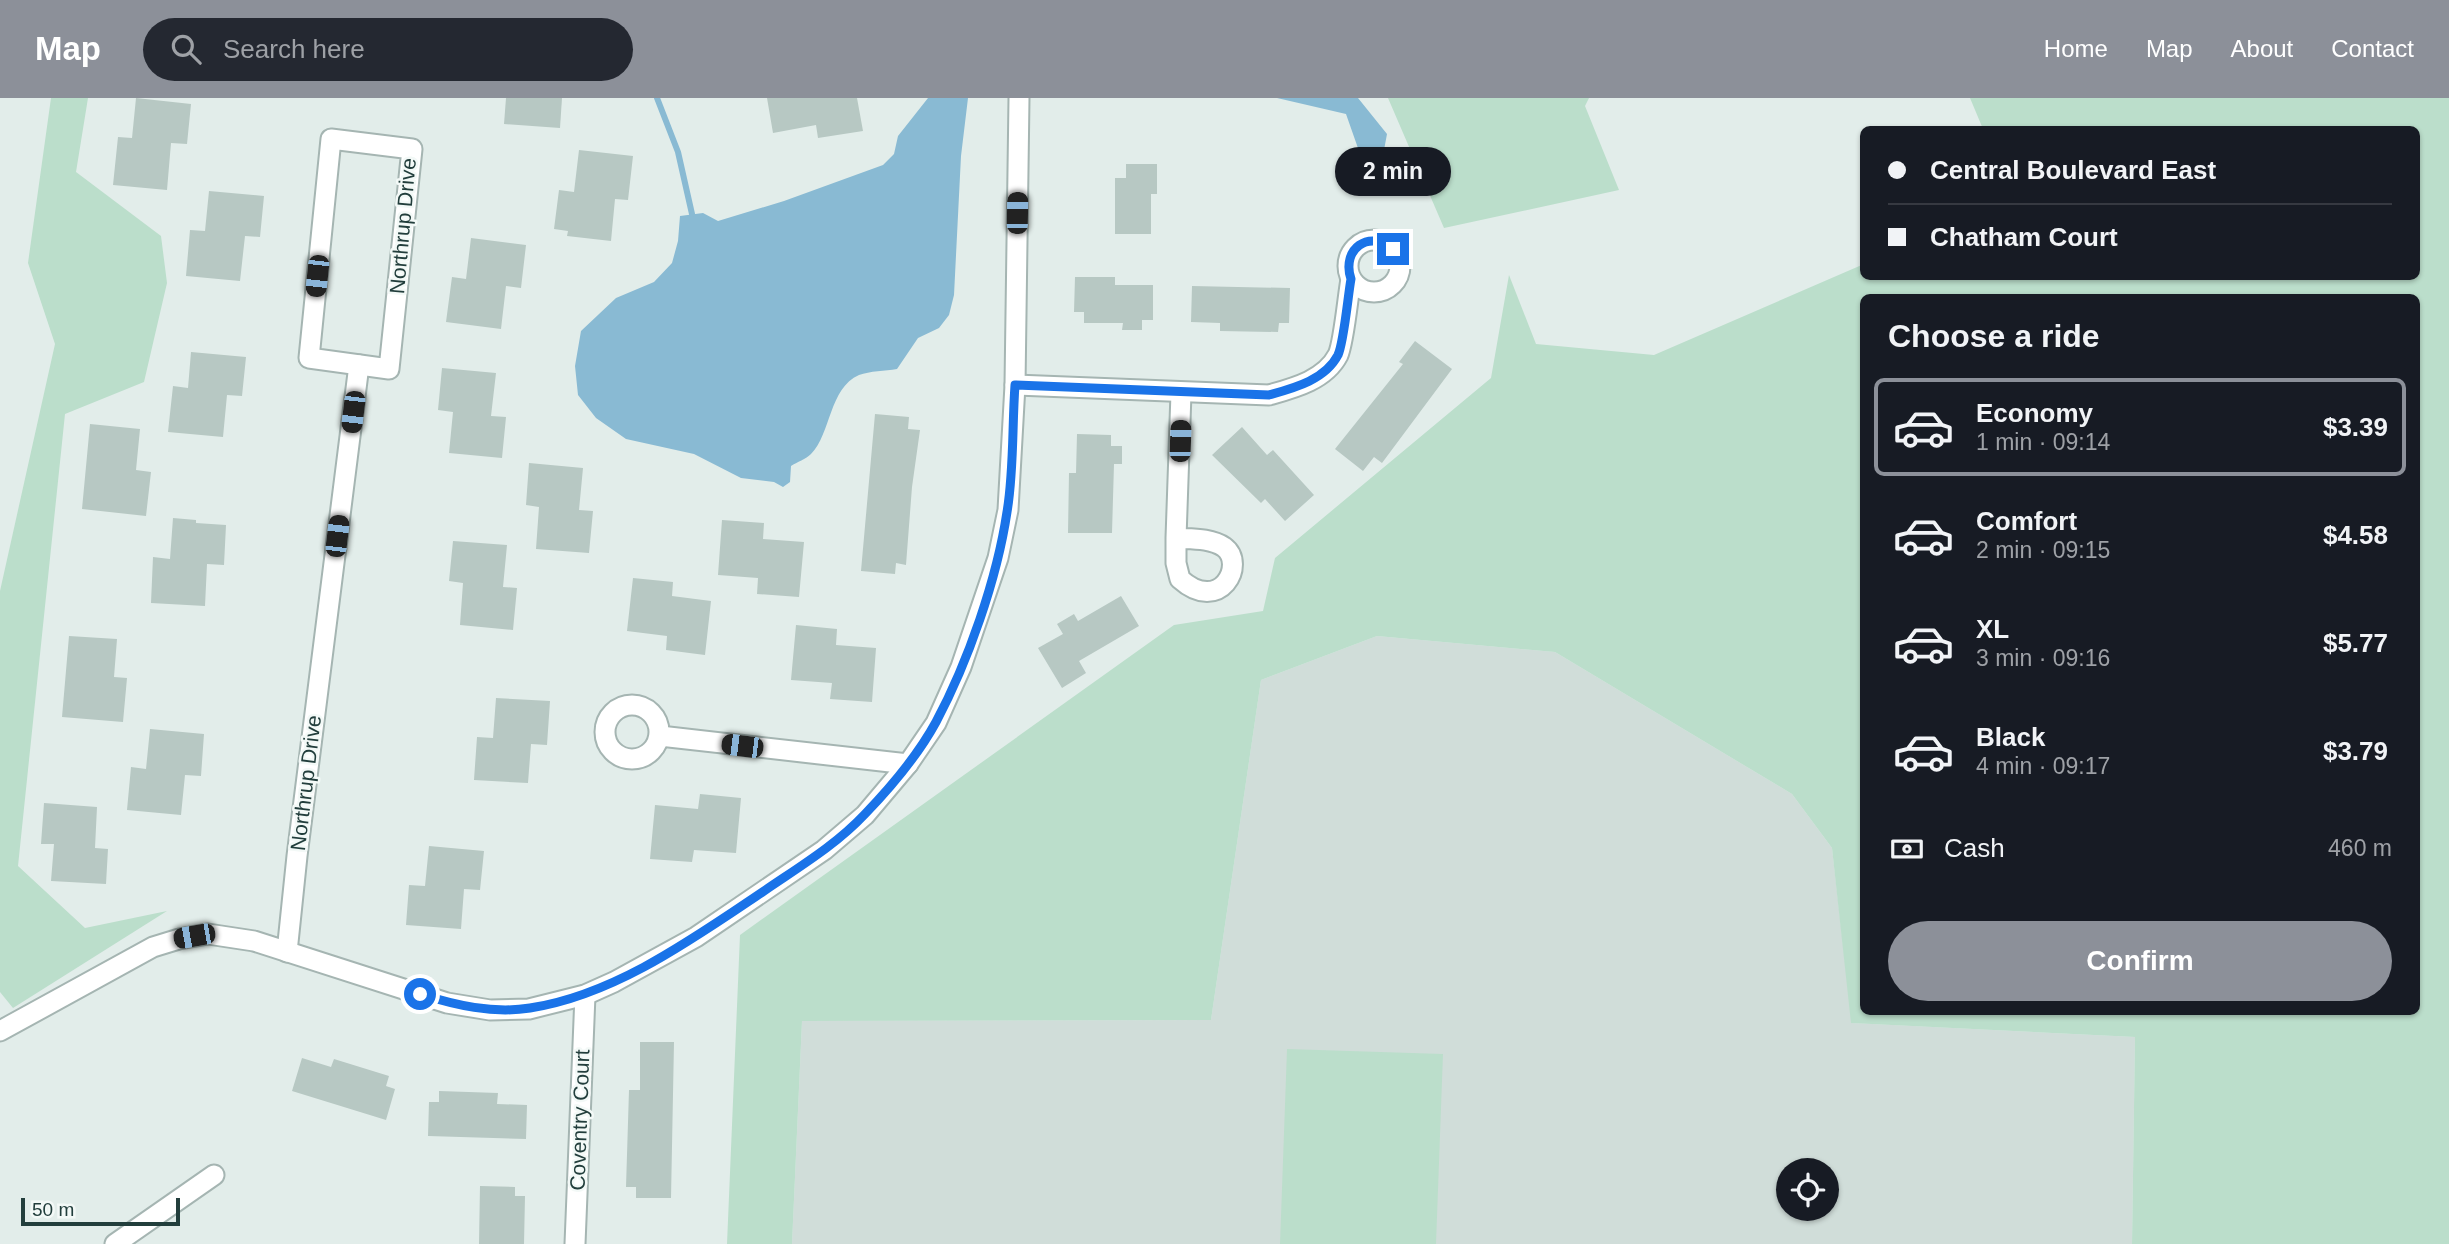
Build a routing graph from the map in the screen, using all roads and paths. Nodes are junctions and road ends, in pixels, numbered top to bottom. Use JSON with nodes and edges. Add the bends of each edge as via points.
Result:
{"nodes":[{"id":1,"x":1020,"y":98,"type":"edge"},
{"id":2,"x":1351,"y":279,"type":"dead end"},
{"id":3,"x":359,"y":365,"type":"junction"},
{"id":4,"x":1015,"y":385,"type":"junction"},
{"id":5,"x":1181,"y":393,"type":"junction"},
{"id":6,"x":1176,"y":538,"type":"dead end"},
{"id":7,"x":660,"y":736,"type":"dead end"},
{"id":8,"x":908,"y":764,"type":"junction"},
{"id":9,"x":287,"y":952,"type":"junction"},
{"id":10,"x":585,"y":995,"type":"junction"},
{"id":11,"x":1,"y":1028,"type":"edge"},
{"id":12,"x":214,"y":1175,"type":"dead end"},
{"id":13,"x":115,"y":1244,"type":"edge"},
{"id":14,"x":575,"y":1244,"type":"edge"}],
"edges":[{"from":1,"to":4,"type":"street"},
{"from":2,"to":5,"type":"street","via":[[1338,354],[1320,375],[1269,395]]},
{"from":3,"to":3,"type":"street","name":"Northrup Drive","via":[[389,369],[412,149],[331,139],[309,358]]},
{"from":3,"to":9,"type":"street","name":"Northrup Drive"},
{"from":4,"to":5,"type":"street"},
{"from":4,"to":8,"type":"street","via":[[1008,510],[998,558],[961,667],[936,723]]},
{"from":5,"to":6,"type":"street"},
{"from":7,"to":8,"type":"street"},
{"from":8,"to":10,"type":"street","via":[[865,815],[824,850],[696,937]]},
{"from":9,"to":10,"type":"street","via":[[447,1003],[490,1010],[529,1009]]},
{"from":9,"to":11,"type":"street","via":[[208,934],[179,939],[153,947]]},
{"from":10,"to":14,"type":"street","name":"Coventry Court"},
{"from":12,"to":13,"type":"street"}]}
